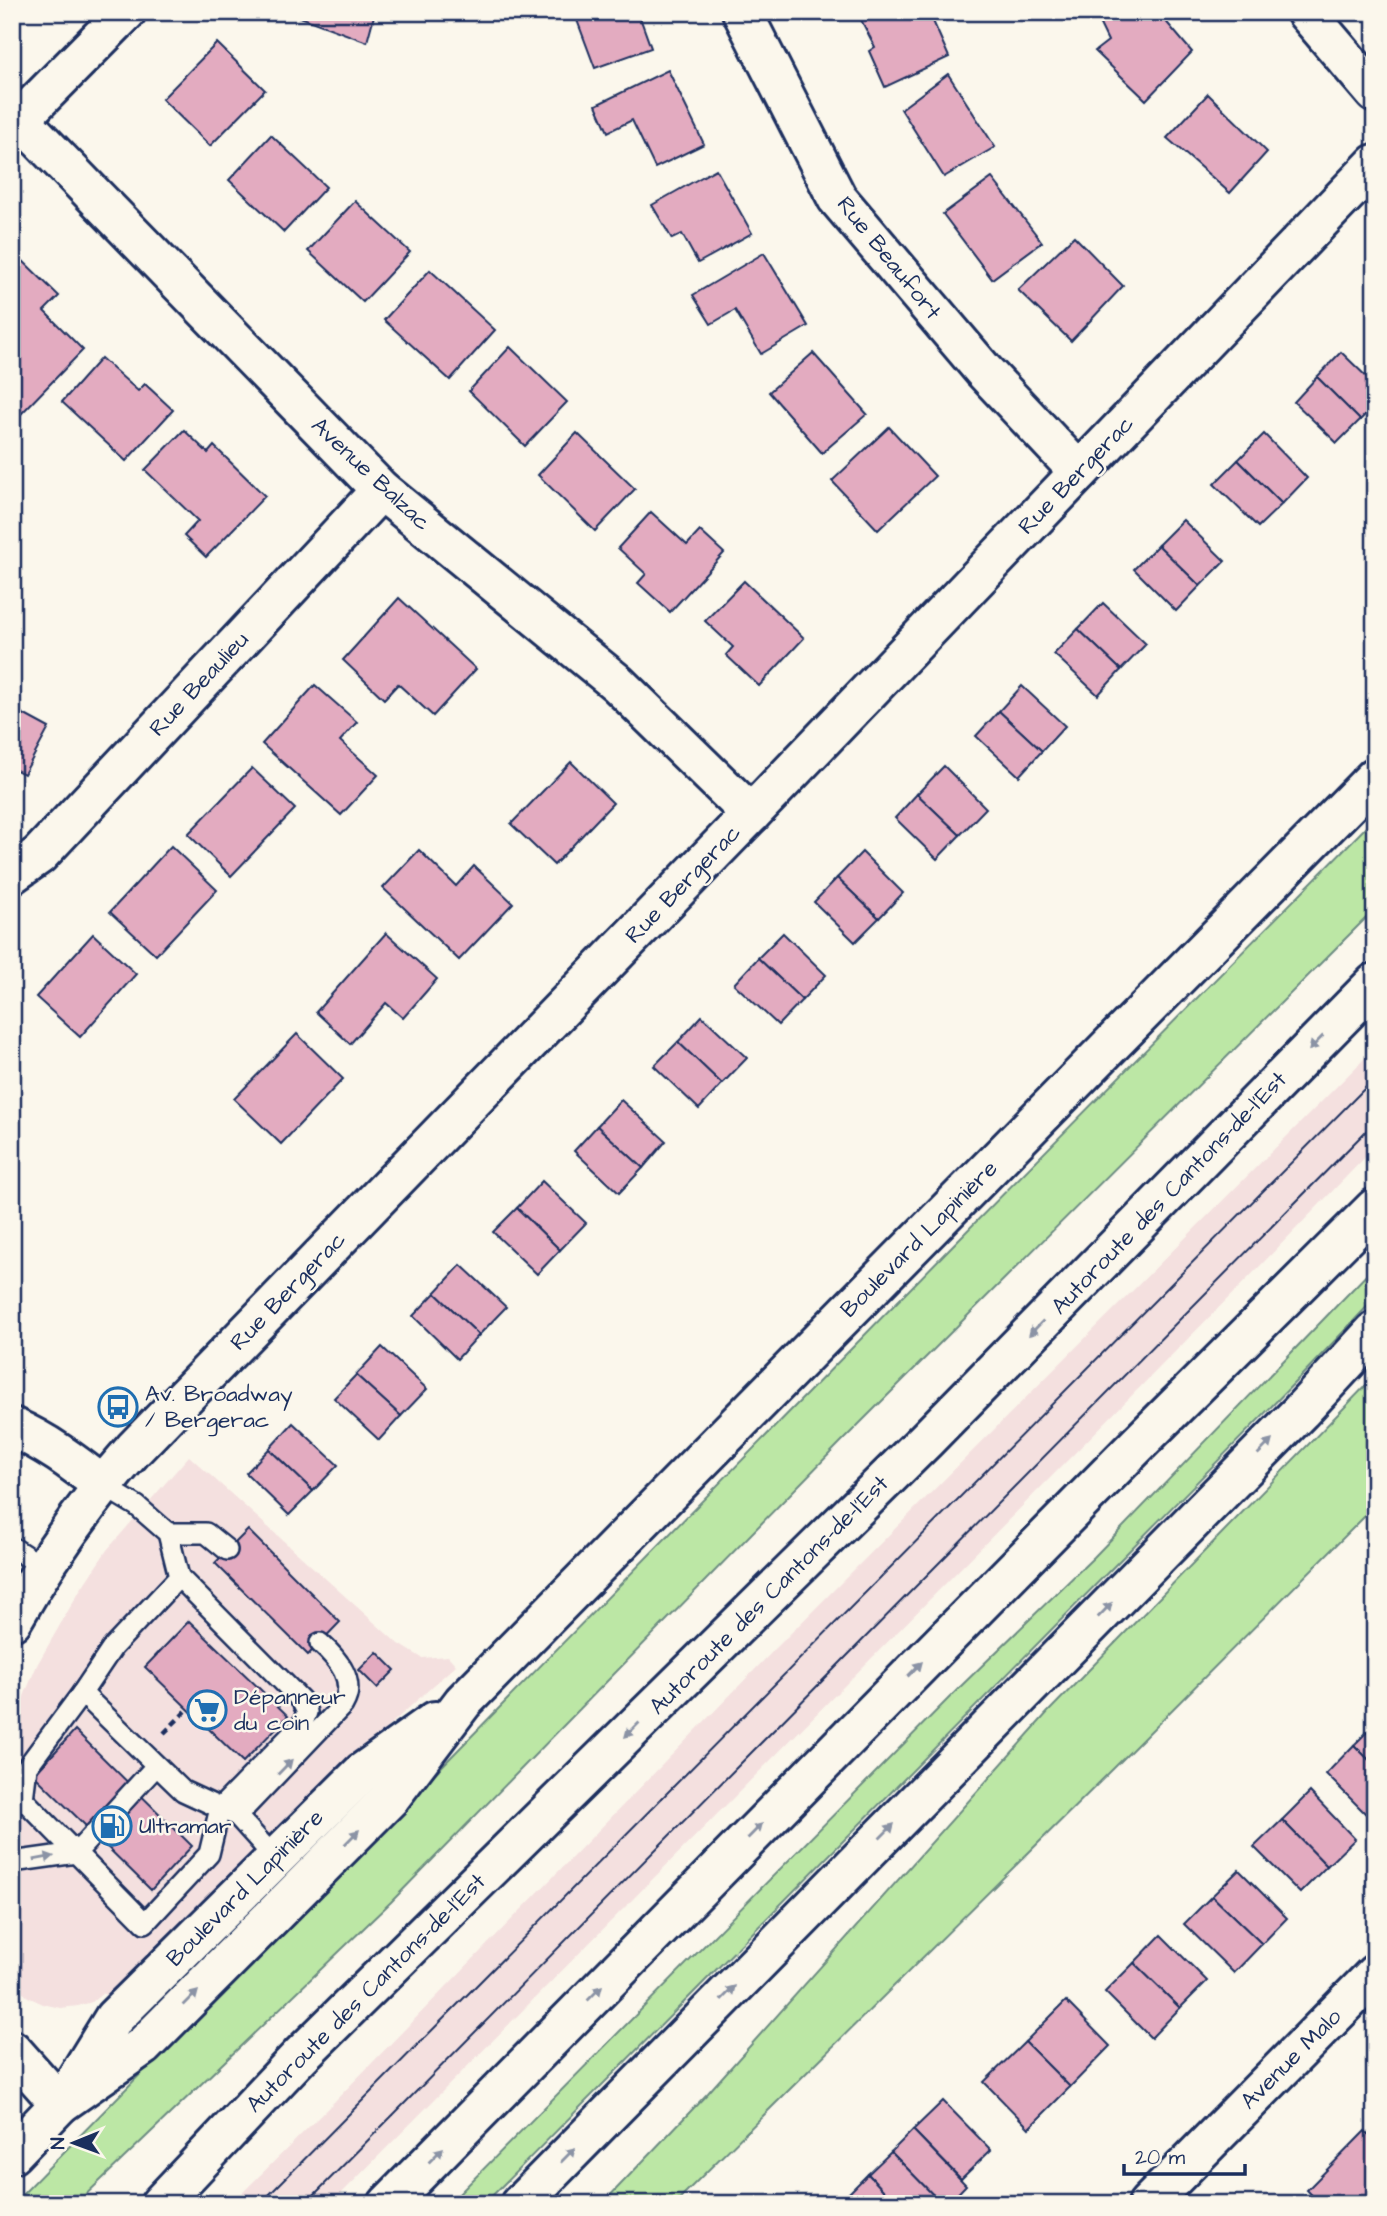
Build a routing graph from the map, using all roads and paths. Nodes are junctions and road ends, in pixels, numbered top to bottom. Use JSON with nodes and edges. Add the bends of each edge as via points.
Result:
{"nodes":[{"id":1,"x":126,"y":12,"type":"edge"},
{"id":2,"x":742,"y":12,"type":"edge"},
{"id":3,"x":1306,"y":12,"type":"edge"},
{"id":4,"x":1375,"y":93,"type":"edge"},
{"id":5,"x":16,"y":115,"type":"edge"},
{"id":6,"x":1375,"y":164,"type":"edge"},
{"id":7,"x":1079,"y":472,"type":"junction"},
{"id":8,"x":381,"y":490,"type":"junction"},
{"id":9,"x":1375,"y":777,"type":"edge"},
{"id":10,"x":751,"y":814,"type":"junction"},
{"id":11,"x":12,"y":874,"type":"edge"},
{"id":12,"x":1375,"y":983,"type":"edge"},
{"id":13,"x":1375,"y":1208,"type":"edge"},
{"id":14,"x":1375,"y":1331,"type":"edge"},
{"id":15,"x":12,"y":1427,"type":"edge"},
{"id":16,"x":102,"y":1485,"type":"junction"},
{"id":17,"x":168,"y":1532,"type":"junction"},
{"id":18,"x":227,"y":1550,"type":"dead end"},
{"id":19,"x":28,"y":1557,"type":"edge"},
{"id":20,"x":179,"y":1577,"type":"junction"},
{"id":21,"x":12,"y":1621,"type":"edge"},
{"id":22,"x":320,"y":1643,"type":"dead end"},
{"id":23,"x":82,"y":1693,"type":"junction"},
{"id":24,"x":463,"y":1702,"type":"junction"},
{"id":25,"x":156,"y":1766,"type":"junction"},
{"id":26,"x":229,"y":1812,"type":"junction"},
{"id":27,"x":76,"y":1853,"type":"junction"},
{"id":28,"x":274,"y":1857,"type":"junction"},
{"id":29,"x":12,"y":1862,"type":"edge"},
{"id":30,"x":1375,"y":1974,"type":"edge"},
{"id":31,"x":12,"y":2050,"type":"edge"},
{"id":32,"x":300,"y":2056,"type":"junction"},
{"id":33,"x":60,"y":2104,"type":"junction"},
{"id":34,"x":12,"y":2154,"type":"edge"},
{"id":35,"x":133,"y":2204,"type":"edge"},
{"id":36,"x":160,"y":2204,"type":"edge"},
{"id":37,"x":388,"y":2204,"type":"edge"},
{"id":38,"x":520,"y":2204,"type":"edge"},
{"id":39,"x":1148,"y":2204,"type":"edge"}],
"edges":[{"from":1,"to":5,"type":"main road"},
{"from":2,"to":7,"type":"main road","name":"Rue Beaufort","via":[[837,198],[975,362]]},
{"from":3,"to":4,"type":"main road"},
{"from":5,"to":8,"type":"main road","name":"Avenue Balzac"},
{"from":6,"to":7,"type":"main road","name":"Rue Bergerac"},
{"from":7,"to":10,"type":"main road","name":"Rue Bergerac"},
{"from":8,"to":10,"type":"main road","name":"Avenue Balzac","via":[[617,683]]},
{"from":8,"to":11,"type":"main road","name":"Rue Beaulieu","via":[[39,855]]},
{"from":9,"to":24,"type":"main road","name":"Boulevard Lapinière"},
{"from":10,"to":16,"type":"main road","name":"Rue Bergerac"},
{"from":12,"to":32,"type":"main road","name":"Autoroute des Cantons-de-l'Est","one_way":true,"via":[[926,1440]]},
{"from":37,"to":13,"type":"main road","one_way":true},
{"from":38,"to":14,"type":"main road","one_way":true},
{"from":15,"to":16,"type":"main road","via":[[48,1444]]},
{"from":16,"to":17,"type":"lane"},
{"from":16,"to":19,"type":"main road","name":"Rue Bergerac"},
{"from":17,"to":18,"type":"lane","via":[[206,1533]]},
{"from":17,"to":20,"type":"lane"},
{"from":19,"to":21,"type":"main road","name":"Rue Bergerac"},
{"from":20,"to":23,"type":"lane","via":[[113,1647]]},
{"from":20,"to":26,"type":"lane","via":[[301,1700],[307,1712],[303,1723]]},
{"from":26,"to":22,"type":"lane","one_way":true,"via":[[347,1698],[345,1672]]},
{"from":23,"to":25,"type":"lane"},
{"from":23,"to":27,"type":"lane","via":[[27,1767],[23,1799]]},
{"from":24,"to":28,"type":"main road","name":"Boulevard Lapinière","via":[[363,1772]]},
{"from":33,"to":24,"type":"main road","name":"Boulevard Lapinière","one_way":true,"via":[[143,2046],[390,1798]]},
{"from":25,"to":26,"type":"lane","via":[[183,1791]]},
{"from":25,"to":27,"type":"lane"},
{"from":26,"to":27,"type":"lane","via":[[209,1854],[145,1923]]},
{"from":26,"to":28,"type":"lane"},
{"from":29,"to":27,"type":"lane","one_way":true},
{"from":28,"to":33,"type":"main road","name":"Boulevard Lapinière","via":[[114,2018]]},
{"from":30,"to":39,"type":"main road","name":"Avenue Malo"},
{"from":31,"to":33,"type":"main road"},
{"from":32,"to":35,"type":"main road"},
{"from":32,"to":36,"type":"main road","name":"Autoroute des Cantons-de-l'Est"},
{"from":33,"to":34,"type":"main road","name":"Boulevard Lapinière"}]}
